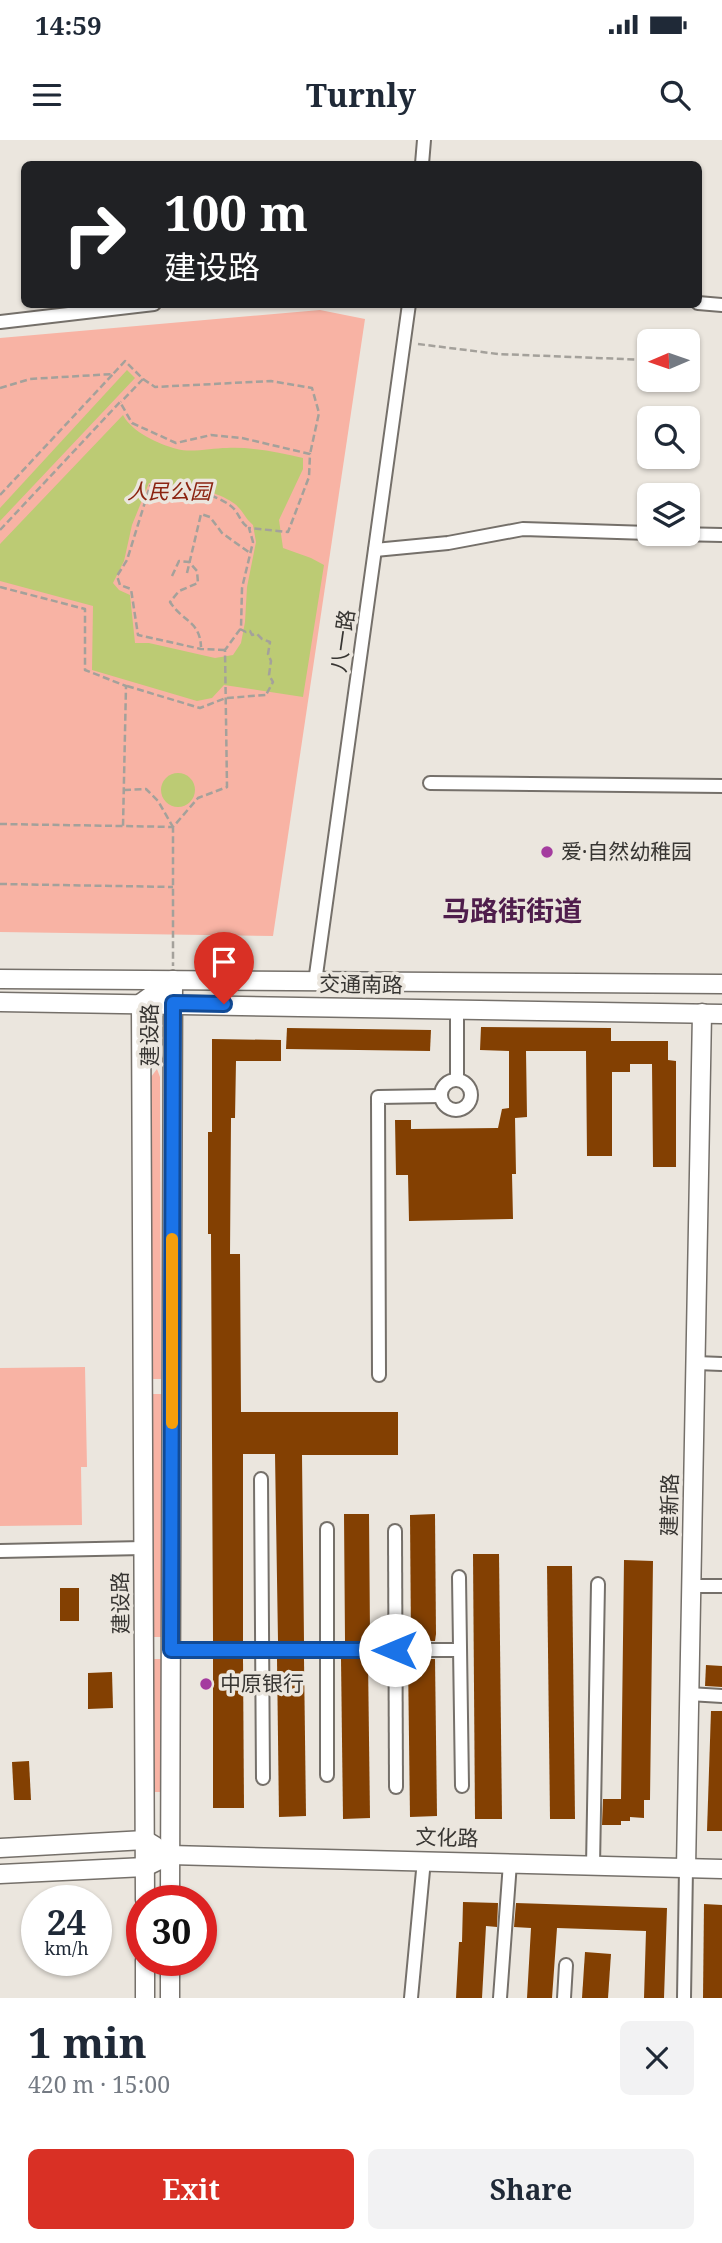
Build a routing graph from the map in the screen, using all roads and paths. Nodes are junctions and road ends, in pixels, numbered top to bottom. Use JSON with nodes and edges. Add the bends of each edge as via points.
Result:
{"nodes":[{"id":1,"x":424,"y":140,"type":"edge"},
{"id":2,"x":422,"y":161,"type":"edge"},
{"id":3,"x":702,"y":303,"type":"edge"},
{"id":4,"x":722,"y":305,"type":"edge"},
{"id":5,"x":120,"y":308,"type":"edge"},
{"id":6,"x":408,"y":308,"type":"edge"},
{"id":7,"x":0,"y":322,"type":"edge"},
{"id":8,"x":404,"y":342,"type":"junction"},
{"id":9,"x":637,"y":360,"type":"edge"},
{"id":10,"x":113,"y":374,"type":"junction"},
{"id":11,"x":143,"y":379,"type":"junction"},
{"id":12,"x":0,"y":388,"type":"edge"},
{"id":13,"x":120,"y":402,"type":"junction"},
{"id":14,"x":310,"y":454,"type":"junction"},
{"id":15,"x":0,"y":495,"type":"edge"},
{"id":16,"x":250,"y":529,"type":"junction"},
{"id":17,"x":0,"y":530,"type":"edge"},
{"id":18,"x":637,"y":533,"type":"edge"},
{"id":19,"x":700,"y":535,"type":"edge"},
{"id":20,"x":722,"y":535,"type":"edge"},
{"id":21,"x":375,"y":550,"type":"junction"},
{"id":22,"x":250,"y":553,"type":"junction"},
{"id":23,"x":189,"y":562,"type":"junction"},
{"id":24,"x":187,"y":573,"type":"dead end"},
{"id":25,"x":172,"y":576,"type":"dead end"},
{"id":26,"x":0,"y":587,"type":"edge"},
{"id":27,"x":240,"y":629,"type":"junction"},
{"id":28,"x":201,"y":649,"type":"junction"},
{"id":29,"x":225,"y":650,"type":"junction"},
{"id":30,"x":126,"y":686,"type":"junction"},
{"id":31,"x":226,"y":698,"type":"junction"},
{"id":32,"x":430,"y":783,"type":"dead end"},
{"id":33,"x":722,"y":786,"type":"edge"},
{"id":34,"x":124,"y":790,"type":"junction"},
{"id":35,"x":0,"y":824,"type":"edge"},
{"id":36,"x":123,"y":826,"type":"junction"},
{"id":37,"x":173,"y":827,"type":"junction"},
{"id":38,"x":0,"y":884,"type":"edge"},
{"id":39,"x":173,"y":887,"type":"junction"},
{"id":40,"x":0,"y":979,"type":"edge"},
{"id":41,"x":173,"y":980,"type":"junction"},
{"id":42,"x":314,"y":982,"type":"junction"},
{"id":43,"x":457,"y":983,"type":"junction"},
{"id":44,"x":722,"y":984,"type":"edge"},
{"id":45,"x":0,"y":1003,"type":"edge"},
{"id":46,"x":141,"y":1003,"type":"junction"},
{"id":47,"x":173,"y":1003,"type":"junction"},
{"id":48,"x":457,"y":1009,"type":"junction"},
{"id":49,"x":702,"y":1013,"type":"junction"},
{"id":50,"x":722,"y":1014,"type":"edge"},
{"id":51,"x":457,"y":1079,"type":"junction"},
{"id":52,"x":440,"y":1096,"type":"junction"},
{"id":53,"x":695,"y":1363,"type":"junction"},
{"id":54,"x":722,"y":1364,"type":"edge"},
{"id":55,"x":379,"y":1375,"type":"dead end"},
{"id":56,"x":142,"y":1386,"type":"junction"},
{"id":57,"x":172,"y":1387,"type":"junction"},
{"id":58,"x":261,"y":1479,"type":"dead end"},
{"id":59,"x":327,"y":1529,"type":"dead end"},
{"id":60,"x":395,"y":1531,"type":"dead end"},
{"id":61,"x":143,"y":1548,"type":"junction"},
{"id":62,"x":0,"y":1551,"type":"edge"},
{"id":63,"x":459,"y":1577,"type":"dead end"},
{"id":64,"x":598,"y":1584,"type":"dead end"},
{"id":65,"x":691,"y":1586,"type":"junction"},
{"id":66,"x":722,"y":1586,"type":"edge"},
{"id":67,"x":171,"y":1650,"type":"junction"},
{"id":68,"x":262,"y":1650,"type":"junction"},
{"id":69,"x":327,"y":1650,"type":"junction"},
{"id":70,"x":395,"y":1650,"type":"junction"},
{"id":71,"x":460,"y":1650,"type":"junction"},
{"id":72,"x":144,"y":1651,"type":"junction"},
{"id":73,"x":689,"y":1693,"type":"junction"},
{"id":74,"x":722,"y":1696,"type":"edge"},
{"id":75,"x":327,"y":1775,"type":"dead end"},
{"id":76,"x":263,"y":1778,"type":"dead end"},
{"id":77,"x":462,"y":1786,"type":"dead end"},
{"id":78,"x":396,"y":1787,"type":"dead end"},
{"id":79,"x":145,"y":1840,"type":"junction"},
{"id":80,"x":0,"y":1848,"type":"edge"},
{"id":81,"x":170,"y":1855,"type":"junction"},
{"id":82,"x":424,"y":1860,"type":"junction"},
{"id":83,"x":510,"y":1863,"type":"junction"},
{"id":84,"x":593,"y":1866,"type":"junction"},
{"id":85,"x":145,"y":1867,"type":"junction"},
{"id":86,"x":686,"y":1868,"type":"junction"},
{"id":87,"x":722,"y":1869,"type":"edge"},
{"id":88,"x":0,"y":1874,"type":"edge"},
{"id":89,"x":145,"y":1885,"type":"edge"},
{"id":90,"x":170,"y":1885,"type":"edge"},
{"id":91,"x":566,"y":1965,"type":"dead end"},
{"id":92,"x":145,"y":1976,"type":"edge"},
{"id":93,"x":170,"y":1976,"type":"edge"},
{"id":94,"x":145,"y":1998,"type":"edge"},
{"id":95,"x":170,"y":1998,"type":"edge"},
{"id":96,"x":411,"y":1998,"type":"edge"},
{"id":97,"x":500,"y":1998,"type":"edge"},
{"id":98,"x":564,"y":1998,"type":"edge"},
{"id":99,"x":684,"y":1998,"type":"edge"}],
"edges":[{"from":1,"to":2,"type":"street"},
{"from":3,"to":4,"type":"street"},
{"from":5,"to":7,"type":"street"},
{"from":6,"to":8,"type":"street","name":"八一路"},
{"from":8,"to":9,"type":"path","via":[[498,354]]},
{"from":8,"to":21,"type":"street","name":"八一路"},
{"from":10,"to":11,"type":"path","via":[[125,361]]},
{"from":10,"to":12,"type":"path","via":[[30,379]]},
{"from":10,"to":15,"type":"path"},
{"from":11,"to":13,"type":"path"},
{"from":11,"to":14,"type":"path","via":[[155,387],[271,381],[312,388],[319,413]]},
{"from":13,"to":14,"type":"path","via":[[132,423],[176,443],[211,435]]},
{"from":13,"to":17,"type":"path"},
{"from":14,"to":16,"type":"path","via":[[309,478],[288,531]]},
{"from":16,"to":22,"type":"path"},
{"from":16,"to":28,"type":"path","via":[[234,508],[207,494],[150,486],[127,560],[117,576],[120,585],[131,590],[138,635]]},
{"from":18,"to":21,"type":"street","via":[[523,529]]},
{"from":19,"to":20,"type":"street"},
{"from":21,"to":42,"type":"street","name":"八一路"},
{"from":22,"to":23,"type":"path","via":[[201,514]]},
{"from":22,"to":27,"type":"path"},
{"from":23,"to":24,"type":"path"},
{"from":23,"to":25,"type":"path","via":[[179,561]]},
{"from":23,"to":28,"type":"path","via":[[197,571],[198,583],[179,591],[170,602],[177,614],[195,626]]},
{"from":26,"to":30,"type":"path","via":[[85,609],[85,670]]},
{"from":27,"to":29,"type":"path"},
{"from":27,"to":31,"type":"path","bridge":true,"via":[[270,642],[273,682],[266,695]]},
{"from":28,"to":29,"type":"path"},
{"from":29,"to":31,"type":"path"},
{"from":30,"to":31,"type":"path","via":[[200,708]]},
{"from":30,"to":34,"type":"path"},
{"from":31,"to":37,"type":"path","via":[[227,787],[198,798]]},
{"from":32,"to":33,"type":"street"},
{"from":34,"to":36,"type":"path"},
{"from":34,"to":37,"type":"path","via":[[146,789]]},
{"from":35,"to":36,"type":"path"},
{"from":36,"to":37,"type":"path"},
{"from":37,"to":39,"type":"path"},
{"from":38,"to":39,"type":"path"},
{"from":39,"to":41,"type":"path"},
{"from":40,"to":41,"type":"street","name":"交通南路"},
{"from":41,"to":42,"type":"street","name":"交通南路"},
{"from":41,"to":46,"type":"street","name":"建设路"},
{"from":41,"to":47,"type":"street","name":"建设路"},
{"from":42,"to":43,"type":"street","name":"交通南路"},
{"from":43,"to":44,"type":"street","name":"交通南路"},
{"from":43,"to":48,"type":"street"},
{"from":45,"to":46,"type":"street","name":"交通南路"},
{"from":46,"to":47,"type":"street","name":"交通南路"},
{"from":46,"to":56,"type":"street","name":"建设路"},
{"from":47,"to":48,"type":"street","name":"交通南路"},
{"from":47,"to":57,"type":"street","name":"建设路"},
{"from":48,"to":49,"type":"street","name":"交通南路"},
{"from":48,"to":51,"type":"street"},
{"from":49,"to":50,"type":"street","name":"交通南路"},
{"from":49,"to":53,"type":"street","name":"建新路"},
{"from":51,"to":52,"type":"street","via":[[443,1086]]},
{"from":51,"to":52,"type":"street","via":[[471,1091],[467,1105],[453,1110]]},
{"from":52,"to":55,"type":"street","via":[[378,1097]]},
{"from":53,"to":54,"type":"street"},
{"from":53,"to":65,"type":"street","name":"建新路"},
{"from":56,"to":57,"type":"street"},
{"from":56,"to":61,"type":"street","name":"建设路"},
{"from":57,"to":67,"type":"street","name":"建设路"},
{"from":58,"to":68,"type":"street"},
{"from":59,"to":69,"type":"street"},
{"from":60,"to":70,"type":"street"},
{"from":61,"to":62,"type":"street"},
{"from":61,"to":72,"type":"street","name":"建设路"},
{"from":63,"to":71,"type":"street"},
{"from":64,"to":84,"type":"street"},
{"from":65,"to":66,"type":"street"},
{"from":65,"to":73,"type":"street","name":"建新路"},
{"from":67,"to":68,"type":"street"},
{"from":67,"to":72,"type":"street"},
{"from":67,"to":81,"type":"street","name":"建设路"},
{"from":68,"to":69,"type":"street"},
{"from":68,"to":76,"type":"street"},
{"from":69,"to":70,"type":"street"},
{"from":69,"to":75,"type":"street"},
{"from":70,"to":71,"type":"street"},
{"from":70,"to":78,"type":"street"},
{"from":71,"to":77,"type":"street"},
{"from":72,"to":79,"type":"street","name":"建设路"},
{"from":73,"to":74,"type":"street"},
{"from":73,"to":86,"type":"street","name":"建新路"},
{"from":79,"to":80,"type":"street"},
{"from":79,"to":81,"type":"street","name":"文化路"},
{"from":79,"to":85,"type":"street","name":"建设路"},
{"from":81,"to":82,"type":"street","name":"文化路"},
{"from":81,"to":85,"type":"street","name":"文化路"},
{"from":81,"to":90,"type":"street","name":"建设路"},
{"from":82,"to":83,"type":"street","name":"文化路"},
{"from":82,"to":96,"type":"street"},
{"from":83,"to":84,"type":"street","name":"文化路"},
{"from":83,"to":97,"type":"street"},
{"from":84,"to":86,"type":"street","name":"文化路"},
{"from":85,"to":88,"type":"street","name":"文化路"},
{"from":85,"to":89,"type":"street","name":"建设路"},
{"from":86,"to":87,"type":"street","name":"文化路"},
{"from":86,"to":99,"type":"street","name":"建新路"},
{"from":91,"to":98,"type":"street"},
{"from":92,"to":94,"type":"street"},
{"from":93,"to":95,"type":"street"}]}
